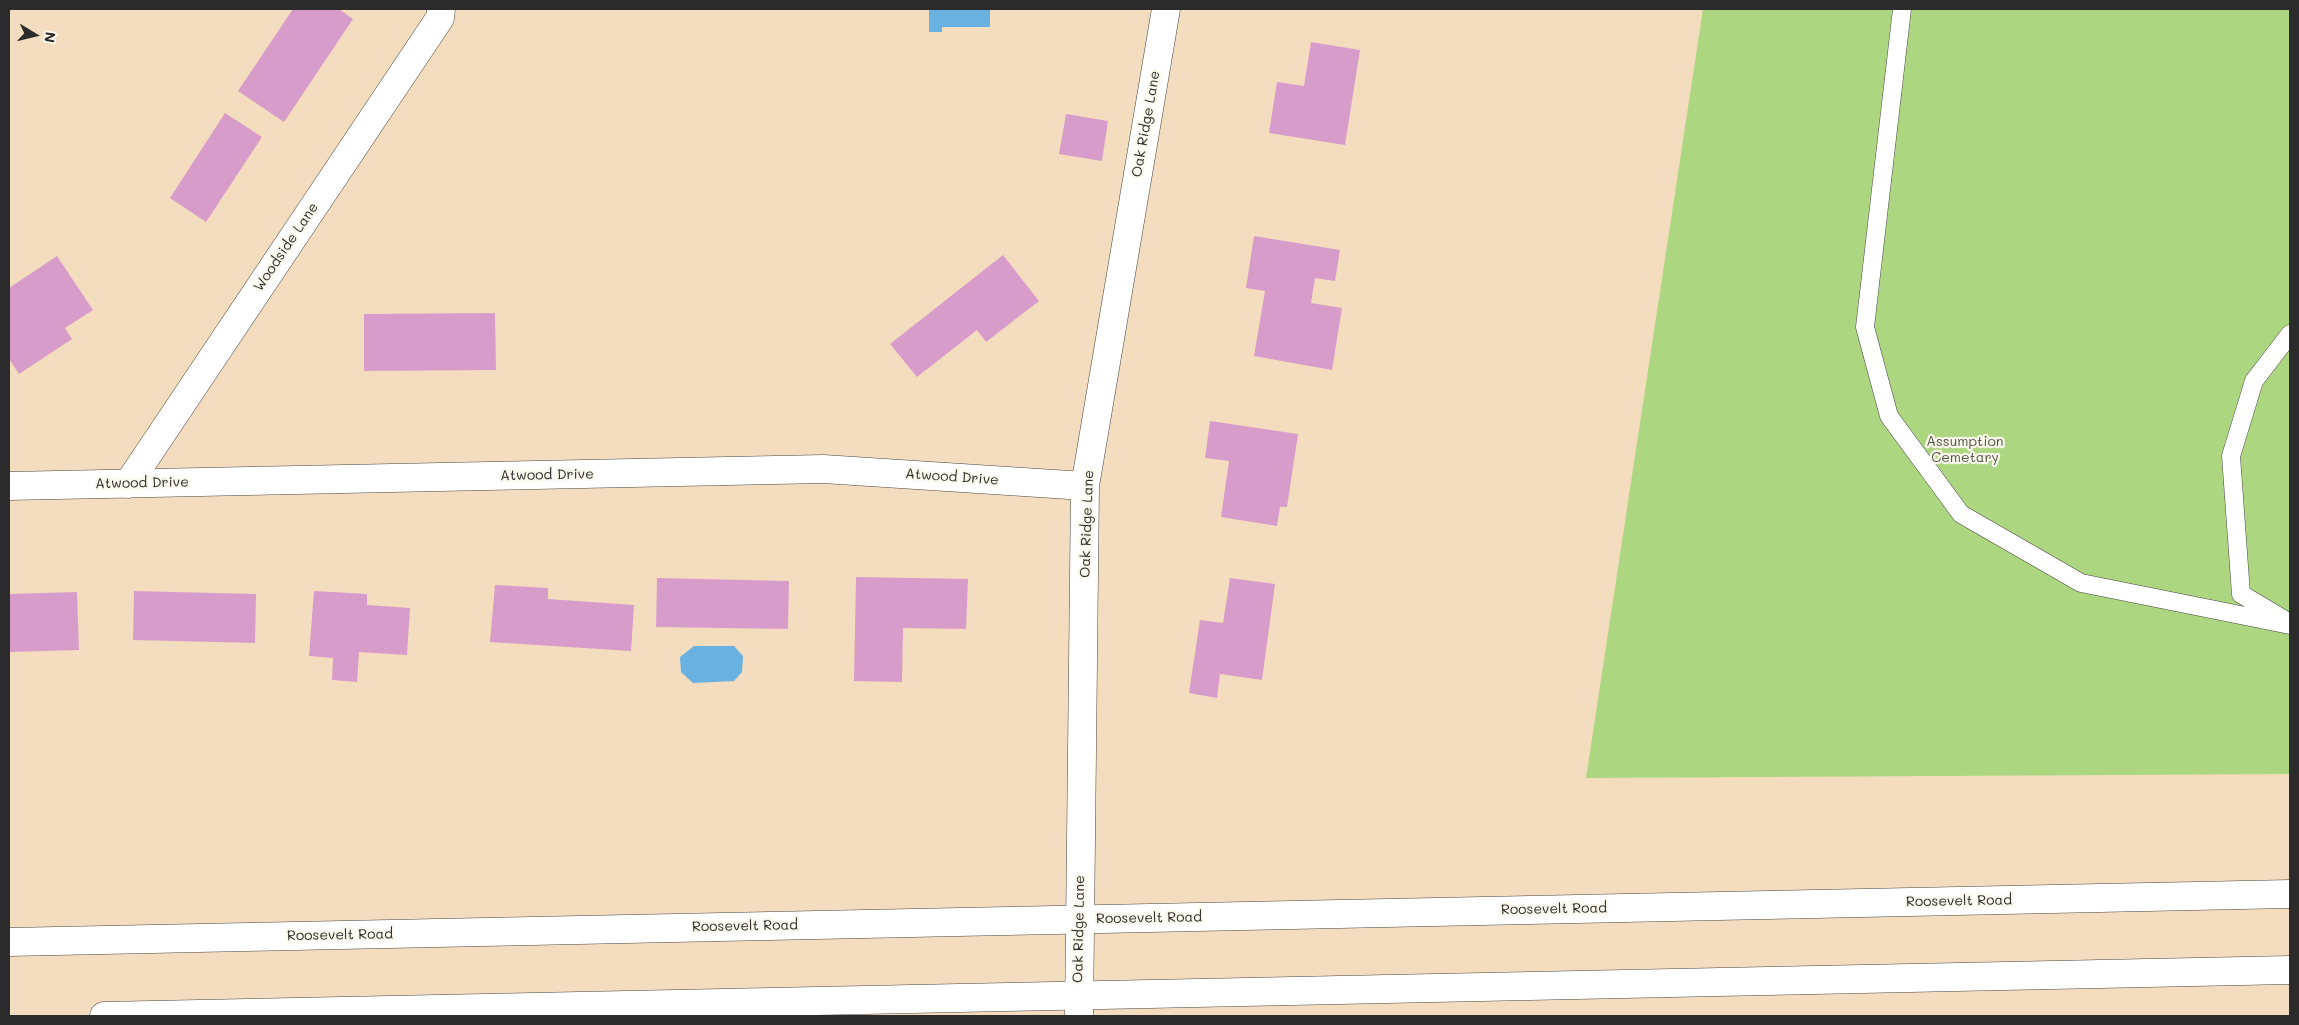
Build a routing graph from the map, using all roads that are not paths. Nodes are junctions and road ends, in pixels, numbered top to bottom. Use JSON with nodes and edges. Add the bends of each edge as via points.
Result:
{"nodes":[{"id":1,"x":441,"y":9,"type":"edge"},
{"id":2,"x":1166,"y":9,"type":"edge"},
{"id":3,"x":1902,"y":9,"type":"edge"},
{"id":4,"x":2290,"y":334,"type":"edge"},
{"id":5,"x":128,"y":484,"type":"junction"},
{"id":6,"x":9,"y":486,"type":"edge"},
{"id":7,"x":1085,"y":486,"type":"junction"},
{"id":8,"x":2290,"y":624,"type":"edge"},
{"id":9,"x":2290,"y":894,"type":"edge"},
{"id":10,"x":1079,"y":919,"type":"junction"},
{"id":11,"x":9,"y":942,"type":"edge"},
{"id":12,"x":2290,"y":970,"type":"edge"},
{"id":13,"x":1078,"y":1006,"type":"edge"},
{"id":14,"x":104,"y":1016,"type":"edge"}],
"edges":[{"from":1,"to":5,"type":"main road","name":"Woodside Lane","via":[[440,18]]},
{"from":2,"to":7,"type":"main road","name":"Oak Ridge Lane"},
{"from":3,"to":8,"type":"lane","via":[[1864,327],[1889,416],[1961,514],[2081,583]]},
{"from":4,"to":8,"type":"lane","via":[[2254,380],[2231,456],[2241,594]]},
{"from":5,"to":6,"type":"main road","name":"Atwood Drive"},
{"from":5,"to":7,"type":"main road","name":"Atwood Drive","via":[[824,469]]},
{"from":7,"to":10,"type":"main road","name":"Oak Ridge Lane"},
{"from":9,"to":10,"type":"main road","name":"Roosevelt Road"},
{"from":10,"to":11,"type":"main road","name":"Roosevelt Road"},
{"from":10,"to":13,"type":"main road","name":"Oak Ridge Lane"},
{"from":12,"to":13,"type":"main road"},
{"from":13,"to":14,"type":"main road"}]}
